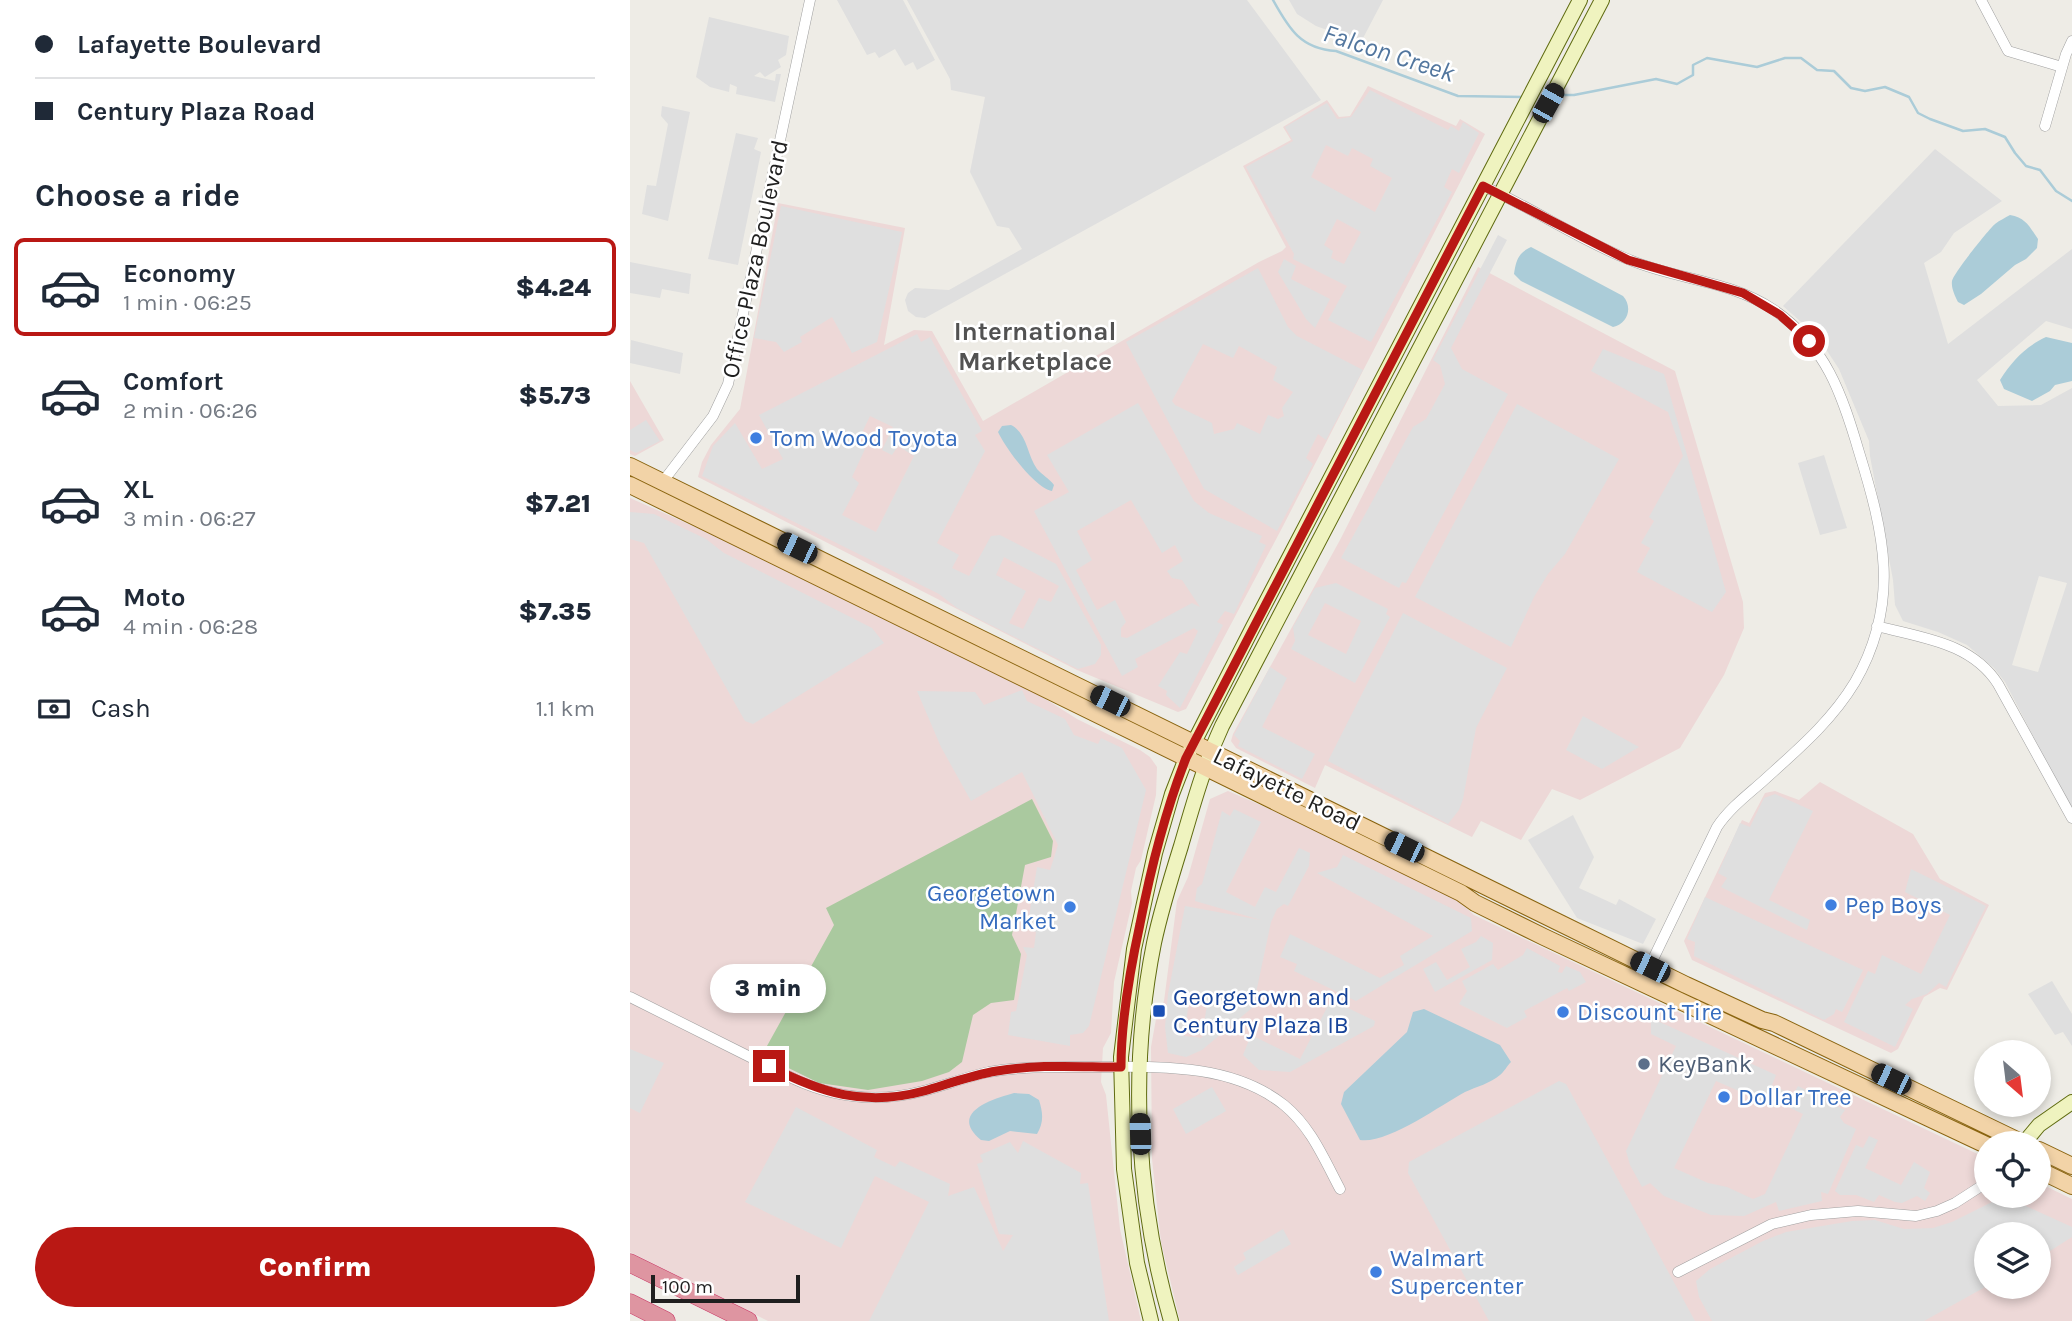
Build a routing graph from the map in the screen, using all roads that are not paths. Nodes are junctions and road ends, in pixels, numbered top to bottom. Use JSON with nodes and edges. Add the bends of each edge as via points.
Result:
{"nodes":[{"id":1,"x":810,"y":0,"type":"edge"},
{"id":2,"x":1580,"y":0,"type":"edge"},
{"id":3,"x":1602,"y":0,"type":"edge"},
{"id":4,"x":1981,"y":0,"type":"edge"},
{"id":5,"x":2072,"y":41,"type":"edge"},
{"id":6,"x":2062,"y":67,"type":"junction"},
{"id":7,"x":2045,"y":127,"type":"dead end"},
{"id":8,"x":1483,"y":186,"type":"junction"},
{"id":9,"x":1500,"y":194,"type":"junction"},
{"id":10,"x":1343,"y":457,"type":"junction"},
{"id":11,"x":1359,"y":464,"type":"junction"},
{"id":12,"x":630,"y":466,"type":"edge"},
{"id":13,"x":662,"y":482,"type":"junction"},
{"id":14,"x":630,"y":485,"type":"edge"},
{"id":15,"x":653,"y":497,"type":"junction"},
{"id":16,"x":1295,"y":547,"type":"junction"},
{"id":17,"x":1311,"y":556,"type":"junction"},
{"id":18,"x":1877,"y":626,"type":"junction"},
{"id":19,"x":1194,"y":743,"type":"junction"},
{"id":20,"x":1211,"y":751,"type":"junction"},
{"id":21,"x":1186,"y":758,"type":"junction"},
{"id":22,"x":1205,"y":768,"type":"junction"},
{"id":23,"x":2072,"y":818,"type":"edge"},
{"id":24,"x":1650,"y":967,"type":"junction"},
{"id":25,"x":1641,"y":984,"type":"junction"},
{"id":26,"x":630,"y":997,"type":"edge"},
{"id":27,"x":1121,"y":1067,"type":"junction"},
{"id":28,"x":1140,"y":1068,"type":"junction"},
{"id":29,"x":2072,"y":1102,"type":"edge"},
{"id":30,"x":1999,"y":1131,"type":"edge"},
{"id":31,"x":2034,"y":1131,"type":"edge"},
{"id":32,"x":1974,"y":1139,"type":"edge"},
{"id":33,"x":2051,"y":1156,"type":"edge"},
{"id":34,"x":2072,"y":1166,"type":"edge"},
{"id":35,"x":2051,"y":1176,"type":"edge"},
{"id":36,"x":2072,"y":1186,"type":"edge"},
{"id":37,"x":1340,"y":1189,"type":"dead end"},
{"id":38,"x":1974,"y":1191,"type":"edge"},
{"id":39,"x":630,"y":1262,"type":"edge"},
{"id":40,"x":1678,"y":1272,"type":"dead end"},
{"id":41,"x":630,"y":1303,"type":"edge"},
{"id":42,"x":666,"y":1321,"type":"edge"},
{"id":43,"x":748,"y":1321,"type":"edge"},
{"id":44,"x":1151,"y":1321,"type":"edge"},
{"id":45,"x":1171,"y":1321,"type":"edge"}],
"edges":[{"from":1,"to":13,"type":"street","name":"Office Plaza Boulevard","via":[[729,384],[711,420]]},
{"from":2,"to":8,"type":"main road"},
{"from":3,"to":9,"type":"main road"},
{"from":4,"to":6,"type":"street","via":[[2006,49]]},
{"from":5,"to":6,"type":"street"},
{"from":6,"to":7,"type":"street"},
{"from":8,"to":9,"type":"street"},
{"from":8,"to":10,"type":"main road"},
{"from":9,"to":11,"type":"main road"},
{"from":9,"to":18,"type":"street","via":[[1628,260],[1743,293],[1780,315],[1809,341],[1843,399],[1877,513],[1884,576]]},
{"from":10,"to":11,"type":"main road"},
{"from":10,"to":16,"type":"main road"},
{"from":11,"to":17,"type":"main road"},
{"from":12,"to":13,"type":"main road","name":"Lafayette Road"},
{"from":13,"to":15,"type":"street","name":"Office Plaza Boulevard"},
{"from":13,"to":19,"type":"main road","name":"Lafayette Road"},
{"from":14,"to":15,"type":"main road","name":"Lafayette Road"},
{"from":15,"to":21,"type":"main road","name":"Lafayette Road"},
{"from":16,"to":17,"type":"main road"},
{"from":16,"to":19,"type":"main road"},
{"from":17,"to":20,"type":"main road"},
{"from":18,"to":23,"type":"street","via":[[1954,646],[1982,664],[1998,684]]},
{"from":18,"to":24,"type":"street","via":[[1860,673],[1833,714],[1717,827]]},
{"from":19,"to":20,"type":"main road","name":"Lafayette Road"},
{"from":19,"to":21,"type":"main road"},
{"from":20,"to":22,"type":"main road"},
{"from":20,"to":24,"type":"main road","name":"Lafayette Road"},
{"from":21,"to":22,"type":"main road","name":"Lafayette Road"},
{"from":21,"to":27,"type":"main road","via":[[1163,824],[1145,899],[1130,975]]},
{"from":22,"to":25,"type":"main road","name":"Lafayette Road"},
{"from":22,"to":28,"type":"main road","via":[[1154,943]]},
{"from":24,"to":25,"type":"street"},
{"from":24,"to":30,"type":"main road","name":"Lafayette Road"},
{"from":25,"to":32,"type":"main road","name":"Lafayette Road"},
{"from":26,"to":27,"type":"street","via":[[794,1079],[843,1095],[899,1096],[1007,1069]]},
{"from":27,"to":28,"type":"street"},
{"from":27,"to":44,"type":"main road","via":[[1126,1188]]},
{"from":28,"to":37,"type":"street","via":[[1209,1072],[1266,1093],[1305,1127]]},
{"from":28,"to":45,"type":"main road","via":[[1146,1199]]},
{"from":29,"to":31,"type":"main road"},
{"from":33,"to":34,"type":"main road"},
{"from":35,"to":36,"type":"main road"},
{"from":38,"to":40,"type":"street","via":[[1937,1211],[1916,1216],[1858,1211],[1811,1214],[1772,1224]]},
{"from":39,"to":43,"type":"highway"},
{"from":41,"to":42,"type":"highway"}]}
